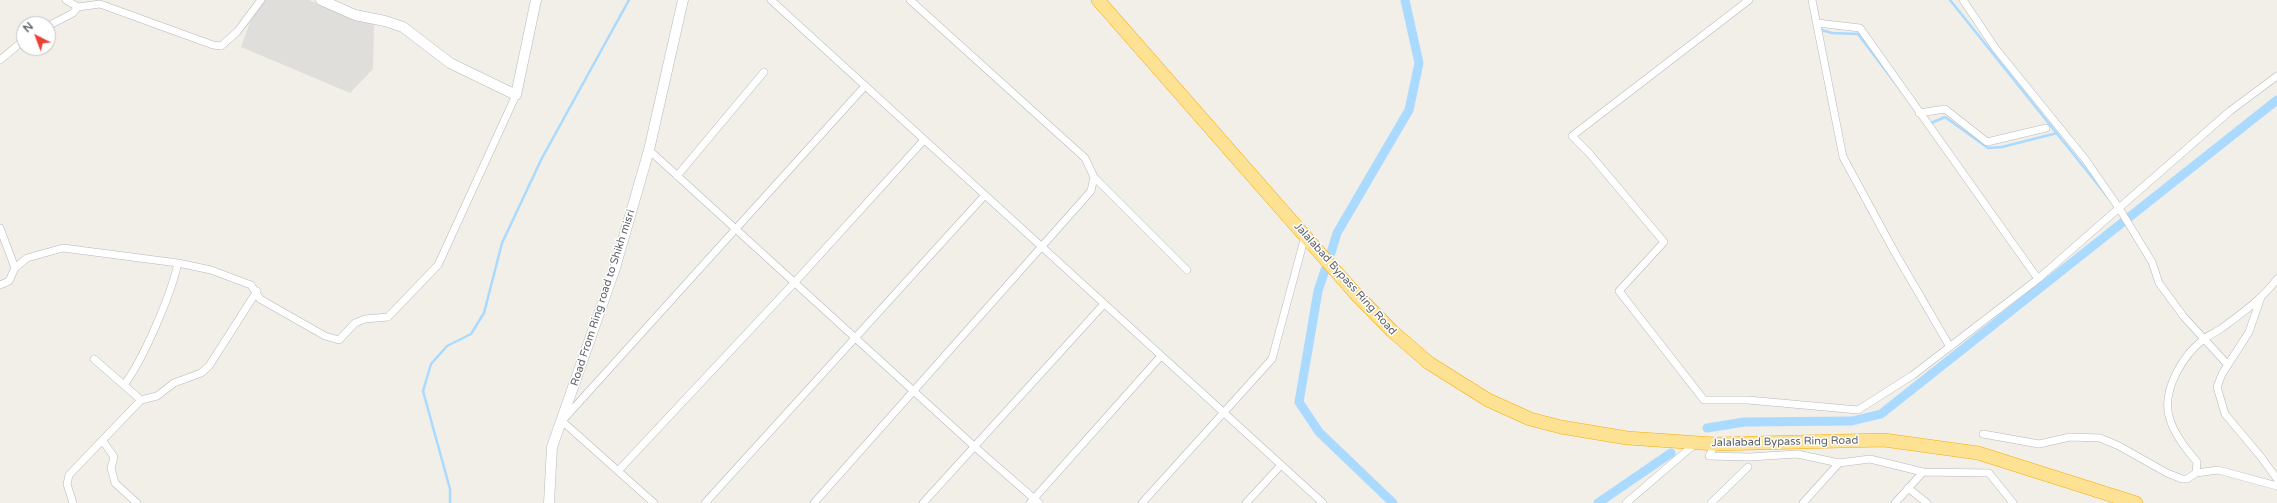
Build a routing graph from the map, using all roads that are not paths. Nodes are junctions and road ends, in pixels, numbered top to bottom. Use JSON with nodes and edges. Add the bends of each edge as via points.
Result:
{"nodes":[{"id":1,"x":66,"y":0,"type":"edge"},
{"id":2,"x":261,"y":0,"type":"edge"},
{"id":3,"x":322,"y":0,"type":"edge"},
{"id":4,"x":536,"y":0,"type":"edge"},
{"id":5,"x":684,"y":0,"type":"edge"},
{"id":6,"x":771,"y":0,"type":"edge"},
{"id":7,"x":910,"y":0,"type":"edge"},
{"id":8,"x":1098,"y":0,"type":"edge"},
{"id":9,"x":1749,"y":0,"type":"edge"},
{"id":10,"x":1812,"y":0,"type":"edge"},
{"id":11,"x":1963,"y":0,"type":"edge"},
{"id":12,"x":78,"y":7,"type":"junction"},
{"id":13,"x":56,"y":22,"type":"edge"},
{"id":14,"x":1817,"y":23,"type":"junction"},
{"id":15,"x":16,"y":47,"type":"edge"},
{"id":16,"x":0,"y":60,"type":"edge"},
{"id":17,"x":764,"y":72,"type":"dead end"},
{"id":18,"x":2277,"y":76,"type":"edge"},
{"id":19,"x":865,"y":86,"type":"junction"},
{"id":20,"x":516,"y":95,"type":"junction"},
{"id":21,"x":1919,"y":113,"type":"junction"},
{"id":22,"x":2046,"y":128,"type":"dead end"},
{"id":23,"x":924,"y":140,"type":"junction"},
{"id":24,"x":649,"y":150,"type":"junction"},
{"id":25,"x":677,"y":176,"type":"junction"},
{"id":26,"x":1094,"y":177,"type":"junction"},
{"id":27,"x":985,"y":195,"type":"junction"},
{"id":28,"x":2119,"y":208,"type":"junction"},
{"id":29,"x":0,"y":228,"type":"edge"},
{"id":30,"x":736,"y":228,"type":"junction"},
{"id":31,"x":1306,"y":236,"type":"junction"},
{"id":32,"x":1041,"y":246,"type":"junction"},
{"id":33,"x":178,"y":263,"type":"junction"},
{"id":34,"x":15,"y":268,"type":"junction"},
{"id":35,"x":1187,"y":270,"type":"dead end"},
{"id":36,"x":2038,"y":279,"type":"junction"},
{"id":37,"x":2277,"y":279,"type":"edge"},
{"id":38,"x":795,"y":282,"type":"junction"},
{"id":39,"x":0,"y":285,"type":"edge"},
{"id":40,"x":257,"y":290,"type":"junction"},
{"id":41,"x":2261,"y":297,"type":"junction"},
{"id":42,"x":1104,"y":304,"type":"junction"},
{"id":43,"x":856,"y":337,"type":"junction"},
{"id":44,"x":2204,"y":339,"type":"junction"},
{"id":45,"x":1950,"y":347,"type":"junction"},
{"id":46,"x":1161,"y":356,"type":"junction"},
{"id":47,"x":94,"y":360,"type":"dead end"},
{"id":48,"x":2228,"y":365,"type":"junction"},
{"id":49,"x":124,"y":385,"type":"junction"},
{"id":50,"x":914,"y":390,"type":"junction"},
{"id":51,"x":141,"y":400,"type":"junction"},
{"id":52,"x":1224,"y":413,"type":"junction"},
{"id":53,"x":562,"y":421,"type":"junction"},
{"id":54,"x":1983,"y":434,"type":"dead end"},
{"id":55,"x":103,"y":441,"type":"junction"},
{"id":56,"x":1698,"y":442,"type":"junction"},
{"id":57,"x":1715,"y":444,"type":"junction"},
{"id":58,"x":974,"y":446,"type":"junction"},
{"id":59,"x":1839,"y":464,"type":"junction"},
{"id":60,"x":1281,"y":465,"type":"junction"},
{"id":61,"x":1748,"y":467,"type":"dead end"},
{"id":62,"x":618,"y":471,"type":"junction"},
{"id":63,"x":1923,"y":472,"type":"junction"},
{"id":64,"x":2196,"y":473,"type":"junction"},
{"id":65,"x":2277,"y":479,"type":"edge"},
{"id":66,"x":2277,"y":486,"type":"edge"},
{"id":67,"x":1908,"y":488,"type":"junction"},
{"id":68,"x":1035,"y":501,"type":"edge"},
{"id":69,"x":73,"y":503,"type":"edge"},
{"id":70,"x":136,"y":503,"type":"edge"},
{"id":71,"x":549,"y":503,"type":"edge"},
{"id":72,"x":654,"y":503,"type":"edge"},
{"id":73,"x":705,"y":503,"type":"edge"},
{"id":74,"x":814,"y":503,"type":"edge"},
{"id":75,"x":923,"y":503,"type":"edge"},
{"id":76,"x":1142,"y":503,"type":"edge"},
{"id":77,"x":1246,"y":503,"type":"edge"},
{"id":78,"x":1323,"y":503,"type":"edge"},
{"id":79,"x":1627,"y":503,"type":"edge"},
{"id":80,"x":1711,"y":503,"type":"edge"},
{"id":81,"x":1803,"y":503,"type":"edge"},
{"id":82,"x":1895,"y":503,"type":"edge"},
{"id":83,"x":1927,"y":503,"type":"edge"},
{"id":84,"x":2013,"y":503,"type":"edge"},
{"id":85,"x":2136,"y":503,"type":"edge"}],
"edges":[{"from":1,"to":12,"type":"street"},
{"from":2,"to":12,"type":"street","via":[[237,32],[221,46],[100,4]]},
{"from":3,"to":20,"type":"street","via":[[355,15],[403,27],[450,63]]},
{"from":4,"to":20,"type":"street"},
{"from":5,"to":24,"type":"street","name":"Road From Ring road to Shikh misri"},
{"from":6,"to":19,"type":"street"},
{"from":7,"to":26,"type":"street","via":[[1084,158]]},
{"from":8,"to":31,"type":"highway","name":"Jalalabad Bypass Ring Road"},
{"from":9,"to":45,"type":"street","via":[[1572,136],[1664,242],[1619,291],[1704,400],[1748,400],[1858,410],[1913,376]]},
{"from":10,"to":14,"type":"street"},
{"from":11,"to":28,"type":"street","via":[[1996,48],[2085,159]]},
{"from":12,"to":13,"type":"street","via":[[73,13]]},
{"from":14,"to":21,"type":"street","via":[[1860,28]]},
{"from":14,"to":45,"type":"street","via":[[1843,157]]},
{"from":15,"to":16,"type":"street"},
{"from":17,"to":25,"type":"street"},
{"from":18,"to":28,"type":"street","via":[[2230,111]]},
{"from":19,"to":23,"type":"street"},
{"from":19,"to":30,"type":"street"},
{"from":20,"to":40,"type":"street","via":[[438,265],[388,317],[355,322],[338,340],[325,336],[260,298]]},
{"from":21,"to":22,"type":"street","via":[[1945,109],[1987,142]]},
{"from":21,"to":36,"type":"street"},
{"from":23,"to":27,"type":"street"},
{"from":23,"to":38,"type":"street"},
{"from":24,"to":25,"type":"street"},
{"from":24,"to":53,"type":"street","name":"Road From Ring road to Shikh misri","via":[[615,268]]},
{"from":25,"to":30,"type":"street"},
{"from":26,"to":32,"type":"street","via":[[1091,191]]},
{"from":26,"to":35,"type":"street"},
{"from":27,"to":32,"type":"street"},
{"from":27,"to":43,"type":"street"},
{"from":28,"to":36,"type":"street"},
{"from":28,"to":44,"type":"street","via":[[2152,262],[2159,283]]},
{"from":29,"to":34,"type":"street"},
{"from":30,"to":38,"type":"street"},
{"from":30,"to":53,"type":"street"},
{"from":31,"to":52,"type":"street","via":[[1272,359]]},
{"from":31,"to":56,"type":"highway","name":"Jalalabad Bypass Ring Road","via":[[1392,331],[1429,363],[1488,400],[1530,419],[1561,427],[1627,438]]},
{"from":32,"to":42,"type":"street"},
{"from":32,"to":50,"type":"street"},
{"from":33,"to":34,"type":"street","via":[[63,248],[34,255]]},
{"from":33,"to":40,"type":"street","via":[[211,270],[251,285]]},
{"from":33,"to":49,"type":"street","via":[[162,309],[132,374]]},
{"from":34,"to":39,"type":"street","via":[[9,281]]},
{"from":36,"to":45,"type":"street"},
{"from":37,"to":41,"type":"street"},
{"from":38,"to":43,"type":"street"},
{"from":38,"to":62,"type":"street"},
{"from":40,"to":51,"type":"street","via":[[209,366],[201,374],[174,383],[157,396]]},
{"from":41,"to":44,"type":"street"},
{"from":41,"to":48,"type":"street","via":[[2249,332]]},
{"from":42,"to":46,"type":"street"},
{"from":42,"to":58,"type":"street"},
{"from":43,"to":50,"type":"street"},
{"from":43,"to":73,"type":"street"},
{"from":44,"to":48,"type":"street"},
{"from":44,"to":64,"type":"street","via":[[2180,367],[2171,386],[2168,401],[2168,415],[2180,440],[2197,462]]},
{"from":46,"to":52,"type":"street"},
{"from":46,"to":68,"type":"street"},
{"from":47,"to":49,"type":"street"},
{"from":48,"to":65,"type":"street","via":[[2217,387],[2225,414]]},
{"from":49,"to":51,"type":"street"},
{"from":50,"to":58,"type":"street"},
{"from":50,"to":74,"type":"street"},
{"from":51,"to":55,"type":"street"},
{"from":52,"to":60,"type":"street"},
{"from":52,"to":76,"type":"street"},
{"from":53,"to":62,"type":"street"},
{"from":53,"to":71,"type":"street","name":"Road From Ring road to Shikh misri","via":[[552,447]]},
{"from":54,"to":64,"type":"street","via":[[2039,444],[2070,437],[2100,438],[2182,479]]},
{"from":55,"to":69,"type":"street","via":[[69,475],[67,484]]},
{"from":55,"to":70,"type":"street","via":[[114,457],[111,468],[115,483]]},
{"from":56,"to":57,"type":"highway","name":"Jalalabad Bypass Ring Road"},
{"from":56,"to":79,"type":"street"},
{"from":57,"to":59,"type":"street","via":[[1709,456],[1797,454]]},
{"from":57,"to":85,"type":"highway","name":"Jalalabad Bypass Ring Road","via":[[1884,440],[1978,453]]},
{"from":58,"to":68,"type":"street"},
{"from":58,"to":75,"type":"street"},
{"from":59,"to":63,"type":"street","via":[[1870,459]]},
{"from":59,"to":81,"type":"street"},
{"from":60,"to":77,"type":"street"},
{"from":60,"to":78,"type":"street"},
{"from":61,"to":80,"type":"street"},
{"from":62,"to":72,"type":"street"},
{"from":63,"to":67,"type":"street"},
{"from":63,"to":84,"type":"street","via":[[1989,473]]},
{"from":64,"to":66,"type":"street","via":[[2218,470]]},
{"from":67,"to":82,"type":"street"},
{"from":67,"to":83,"type":"street"}]}
